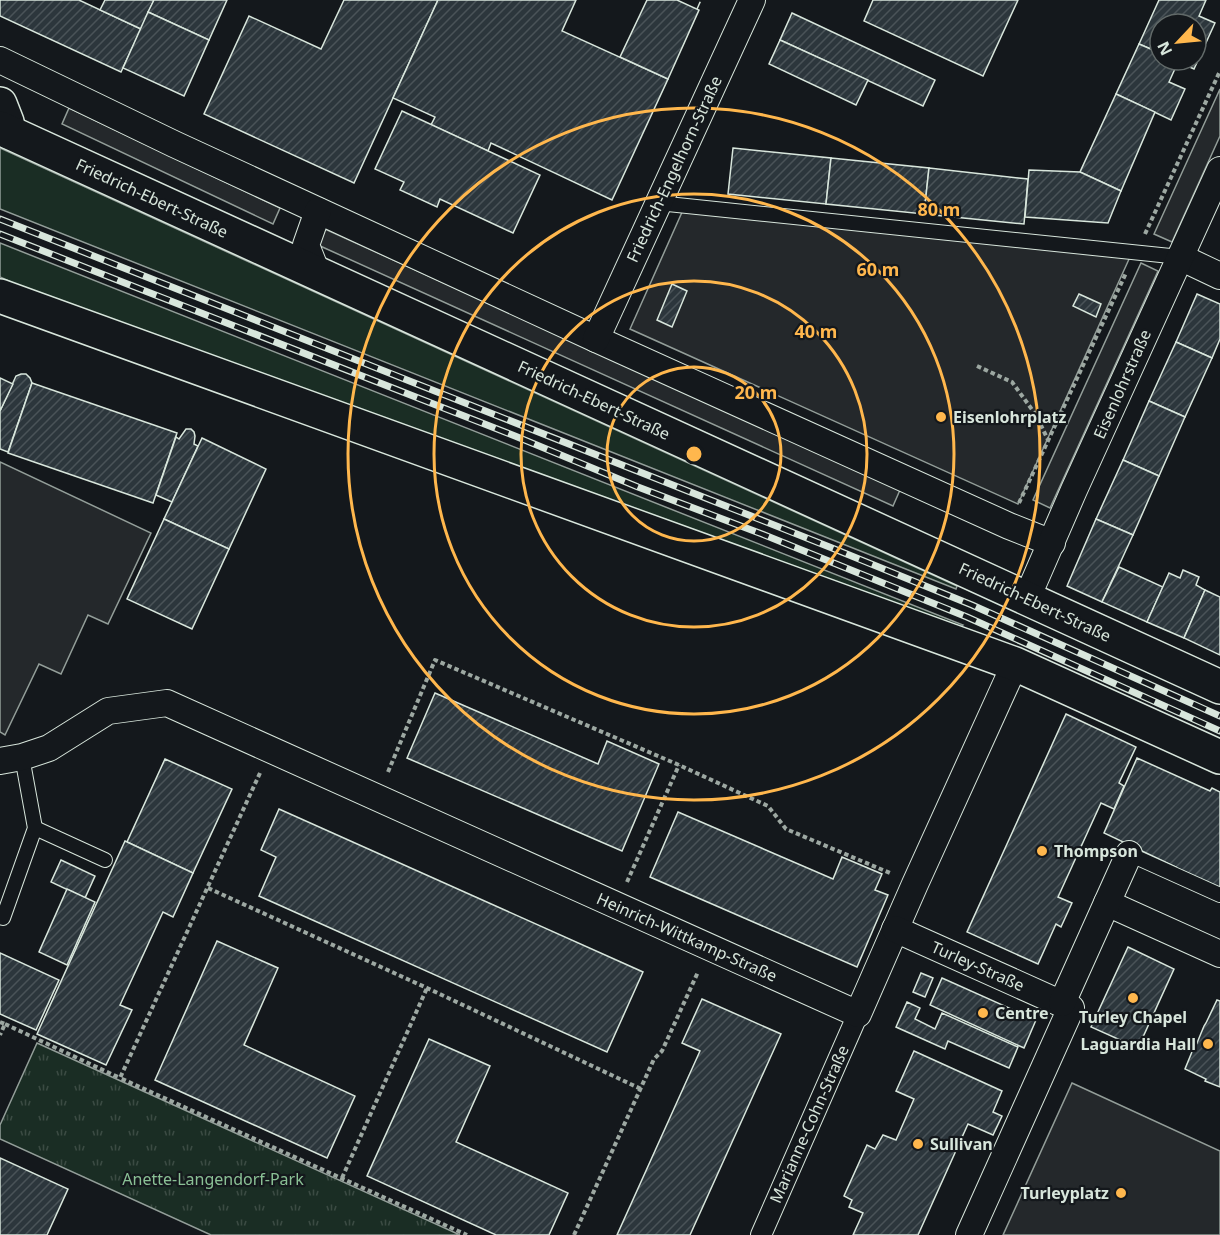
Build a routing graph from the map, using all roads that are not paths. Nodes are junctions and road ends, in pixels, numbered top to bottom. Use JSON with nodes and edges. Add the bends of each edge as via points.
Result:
{"nodes":[{"id":1,"x":752,"y":0,"type":"edge"},
{"id":2,"x":0,"y":60,"type":"edge"},
{"id":3,"x":3,"y":121,"type":"edge"},
{"id":4,"x":1220,"y":170,"type":"edge"},
{"id":5,"x":658,"y":203,"type":"junction"},
{"id":6,"x":318,"y":211,"type":"junction"},
{"id":7,"x":1180,"y":257,"type":"junction"},
{"id":8,"x":317,"y":273,"type":"junction"},
{"id":9,"x":1220,"y":276,"type":"edge"},
{"id":10,"x":0,"y":296,"type":"edge"},
{"id":11,"x":596,"y":339,"type":"junction"},
{"id":12,"x":1052,"y":543,"type":"junction"},
{"id":13,"x":1027,"y":598,"type":"junction"},
{"id":14,"x":1015,"y":664,"type":"junction"},
{"id":15,"x":1220,"y":687,"type":"edge"},
{"id":16,"x":1220,"y":757,"type":"edge"},
{"id":17,"x":11,"y":759,"type":"edge"},
{"id":18,"x":35,"y":828,"type":"junction"},
{"id":19,"x":1129,"y":854,"type":"joint"},
{"id":20,"x":105,"y":860,"type":"dead end"},
{"id":21,"x":1220,"y":895,"type":"edge"},
{"id":22,"x":1107,"y":903,"type":"junction"},
{"id":23,"x":3,"y":918,"type":"dead end"},
{"id":24,"x":895,"y":928,"type":"junction"},
{"id":25,"x":1220,"y":954,"type":"edge"},
{"id":26,"x":1062,"y":1003,"type":"junction"},
{"id":27,"x":858,"y":1014,"type":"junction"},
{"id":28,"x":761,"y":1235,"type":"edge"},
{"id":29,"x":969,"y":1235,"type":"edge"}],
"edges":[{"from":1,"to":5,"type":"street","name":"Friedrich-Engelhorn-Straße"},
{"from":2,"to":6,"type":"street"},
{"from":3,"to":8,"type":"main road","name":"Friedrich-Ebert-Straße"},
{"from":4,"to":7,"type":"street","name":"Eisenlohrstraße"},
{"from":5,"to":7,"type":"lane"},
{"from":5,"to":11,"type":"street","name":"Friedrich-Engelhorn-Straße"},
{"from":6,"to":8,"type":"street","via":[[306,245]]},
{"from":6,"to":11,"type":"street"},
{"from":7,"to":9,"type":"street"},
{"from":7,"to":12,"type":"street","name":"Eisenlohrstraße"},
{"from":8,"to":13,"type":"main road","name":"Friedrich-Ebert-Straße"},
{"from":10,"to":14,"type":"main road"},
{"from":11,"to":12,"type":"street"},
{"from":12,"to":13,"type":"street","name":"Eisenlohrstraße"},
{"from":13,"to":15,"type":"main road","name":"Friedrich-Ebert-Straße"},
{"from":14,"to":16,"type":"main road"},
{"from":14,"to":24,"type":"street"},
{"from":17,"to":18,"type":"lane"},
{"from":17,"to":27,"type":"street","name":"Heinrich-Wittkamp-Straße","via":[[49,748],[108,711],[167,704]]},
{"from":18,"to":20,"type":"lane"},
{"from":18,"to":23,"type":"lane"},
{"from":19,"to":21,"type":"lane"},
{"from":19,"to":22,"type":"street"},
{"from":22,"to":25,"type":"street"},
{"from":22,"to":26,"type":"street"},
{"from":24,"to":26,"type":"street","name":"Turley-Straße"},
{"from":24,"to":27,"type":"street"},
{"from":26,"to":29,"type":"street","via":[[1071,1008]]},
{"from":27,"to":28,"type":"street","name":"Marianne-Cohn-Straße"}]}
